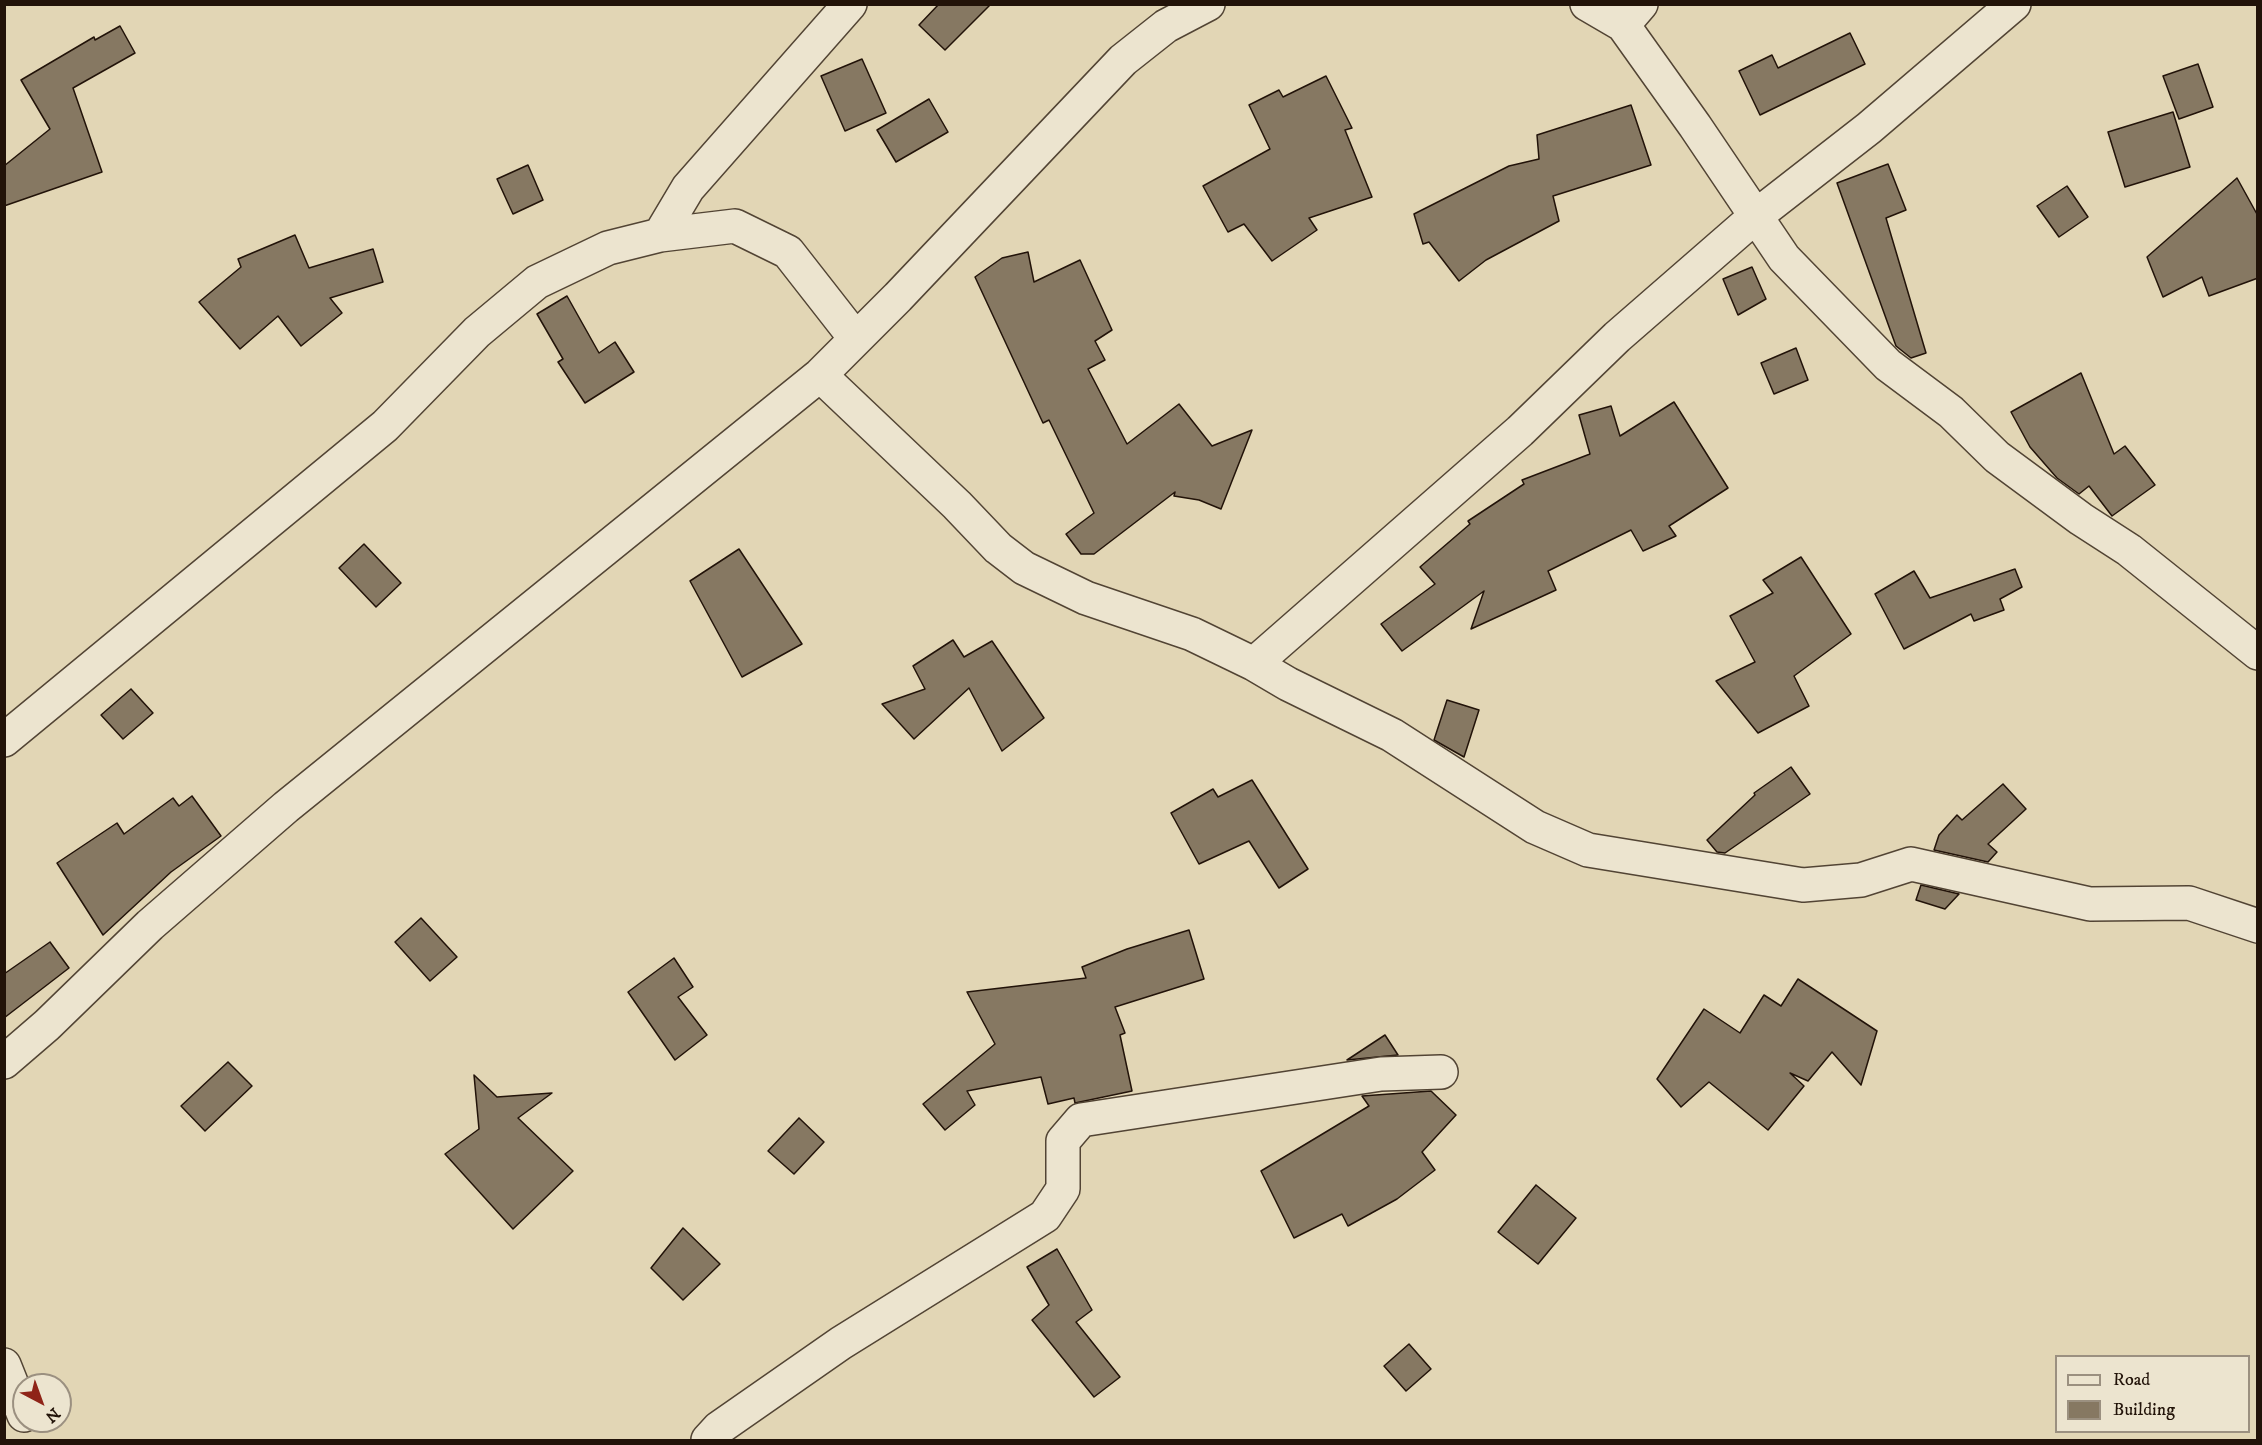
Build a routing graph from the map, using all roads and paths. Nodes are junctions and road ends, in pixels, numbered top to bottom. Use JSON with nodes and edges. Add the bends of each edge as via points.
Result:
{"nodes":[{"id":1,"x":850,"y":4,"type":"edge"},
{"id":2,"x":1208,"y":4,"type":"edge"},
{"id":3,"x":1587,"y":4,"type":"edge"},
{"id":4,"x":2014,"y":4,"type":"edge"},
{"id":5,"x":1632,"y":15,"type":"edge"},
{"id":6,"x":1756,"y":216,"type":"junction"},
{"id":7,"x":660,"y":235,"type":"junction"},
{"id":8,"x":856,"y":339,"type":"junction"},
{"id":9,"x":819,"y":375,"type":"junction"},
{"id":10,"x":2258,"y":653,"type":"edge"},
{"id":11,"x":1254,"y":664,"type":"junction"},
{"id":12,"x":4,"y":740,"type":"edge"},
{"id":13,"x":2258,"y":926,"type":"edge"},
{"id":14,"x":4,"y":1062,"type":"edge"},
{"id":15,"x":1441,"y":1072,"type":"dead end"},
{"id":16,"x":4,"y":1365,"type":"edge"},
{"id":17,"x":12,"y":1389,"type":"edge"},
{"id":18,"x":708,"y":1440,"type":"edge"}],
"edges":[{"from":1,"to":7,"type":"street","via":[[688,188]]},
{"from":2,"to":8,"type":"street","via":[[1166,26],[1123,60]]},
{"from":3,"to":5,"type":"street"},
{"from":4,"to":6,"type":"street","via":[[1869,128]]},
{"from":5,"to":6,"type":"street"},
{"from":6,"to":10,"type":"street","via":[[1784,258],[1888,365],[1951,412],[1997,457],[2129,550]]},
{"from":6,"to":11,"type":"street","via":[[1617,337],[1503,447]]},
{"from":7,"to":8,"type":"street","via":[[735,226],[788,252]]},
{"from":7,"to":12,"type":"street","via":[[608,248],[537,282],[477,332],[385,426]]},
{"from":8,"to":9,"type":"street"},
{"from":9,"to":11,"type":"street","via":[[998,548],[1024,568],[1086,598],[1192,634]]},
{"from":9,"to":14,"type":"street","via":[[286,807],[150,925]]},
{"from":11,"to":13,"type":"street","via":[[1392,735],[1535,827],[1588,850],[1803,885],[1861,880],[1911,864],[2090,904],[2188,903]]},
{"from":15,"to":18,"type":"street","via":[[1381,1074],[1081,1120],[1063,1141],[1063,1189],[1045,1216],[841,1343],[719,1428]]},
{"from":16,"to":17,"type":"street"}]}
